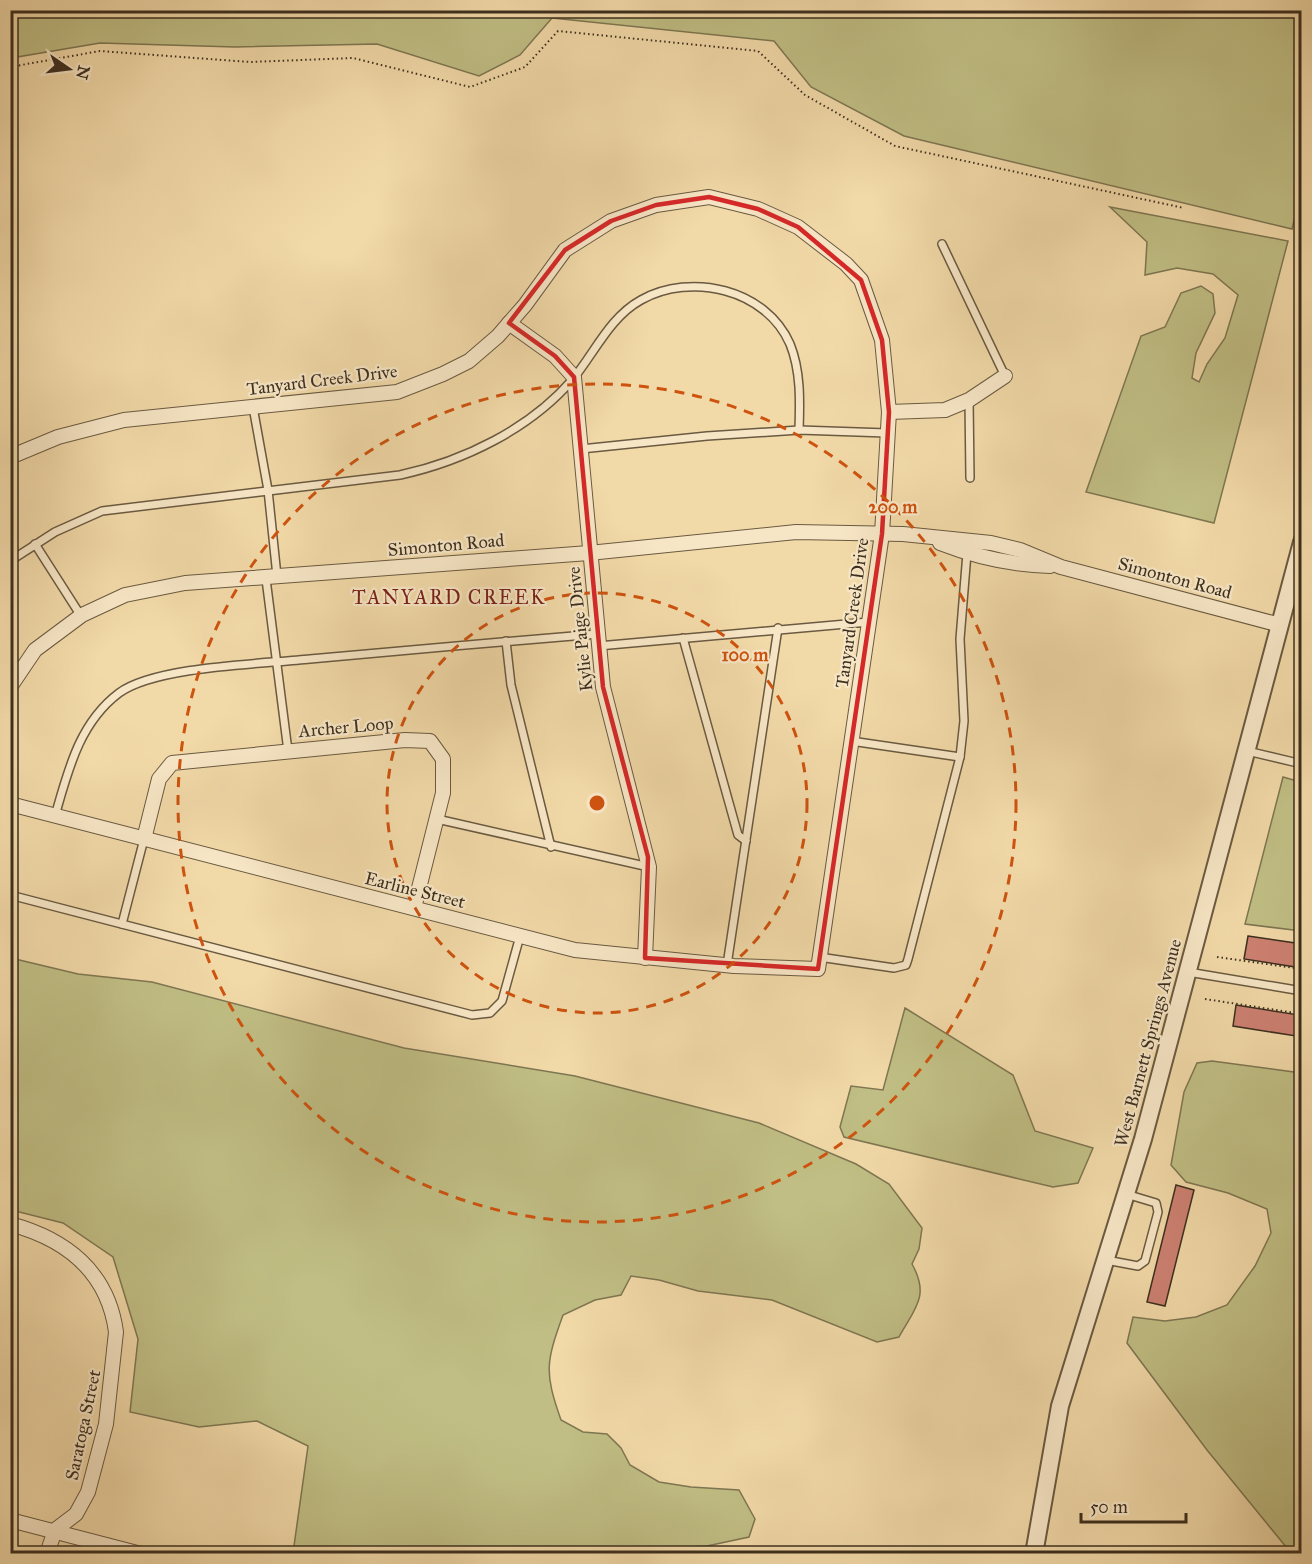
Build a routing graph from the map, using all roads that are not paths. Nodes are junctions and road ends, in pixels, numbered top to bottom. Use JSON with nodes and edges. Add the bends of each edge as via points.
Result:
{"nodes":[{"id":1,"x":942,"y":244,"type":"dead end"},
{"id":2,"x":509,"y":323,"type":"junction"},
{"id":3,"x":1005,"y":376,"type":"joint"},
{"id":4,"x":574,"y":377,"type":"junction"},
{"id":5,"x":969,"y":400,"type":"junction"},
{"id":6,"x":253,"y":406,"type":"junction"},
{"id":7,"x":889,"y":412,"type":"junction"},
{"id":8,"x":799,"y":430,"type":"junction"},
{"id":9,"x":887,"y":433,"type":"junction"},
{"id":10,"x":581,"y":449,"type":"junction"},
{"id":11,"x":10,"y":458,"type":"edge"},
{"id":12,"x":970,"y":478,"type":"dead end"},
{"id":13,"x":268,"y":490,"type":"junction"},
{"id":14,"x":882,"y":534,"type":"junction"},
{"id":15,"x":921,"y":537,"type":"junction"},
{"id":16,"x":1302,"y":542,"type":"edge"},
{"id":17,"x":35,"y":544,"type":"junction"},
{"id":18,"x":590,"y":553,"type":"junction"},
{"id":19,"x":967,"y":553,"type":"junction"},
{"id":20,"x":10,"y":561,"type":"edge"},
{"id":21,"x":1061,"y":567,"type":"junction"},
{"id":22,"x":272,"y":578,"type":"junction"},
{"id":23,"x":81,"y":615,"type":"junction"},
{"id":24,"x":869,"y":622,"type":"junction"},
{"id":25,"x":1280,"y":625,"type":"junction"},
{"id":26,"x":778,"y":628,"type":"junction"},
{"id":27,"x":683,"y":638,"type":"junction"},
{"id":28,"x":597,"y":640,"type":"junction"},
{"id":29,"x":506,"y":641,"type":"junction"},
{"id":30,"x":277,"y":662,"type":"junction"},
{"id":31,"x":10,"y":687,"type":"edge"},
{"id":32,"x":851,"y":741,"type":"junction"},
{"id":33,"x":288,"y":751,"type":"junction"},
{"id":34,"x":1247,"y":751,"type":"junction"},
{"id":35,"x":960,"y":757,"type":"junction"},
{"id":36,"x":1302,"y":764,"type":"edge"},
{"id":37,"x":10,"y":804,"type":"edge"},
{"id":38,"x":55,"y":816,"type":"junction"},
{"id":39,"x":437,"y":819,"type":"junction"},
{"id":40,"x":144,"y":839,"type":"junction"},
{"id":41,"x":746,"y":841,"type":"junction"},
{"id":42,"x":551,"y":847,"type":"junction"},
{"id":43,"x":649,"y":867,"type":"junction"},
{"id":44,"x":10,"y":895,"type":"edge"},
{"id":45,"x":414,"y":909,"type":"junction"},
{"id":46,"x":122,"y":924,"type":"junction"},
{"id":47,"x":520,"y":936,"type":"junction"},
{"id":48,"x":645,"y":958,"type":"junction"},
{"id":49,"x":819,"y":963,"type":"junction"},
{"id":50,"x":727,"y":965,"type":"junction"},
{"id":51,"x":1188,"y":972,"type":"junction"},
{"id":52,"x":1302,"y":991,"type":"edge"},
{"id":53,"x":1126,"y":1194,"type":"junction"},
{"id":54,"x":10,"y":1224,"type":"edge"},
{"id":55,"x":1106,"y":1260,"type":"junction"},
{"id":56,"x":10,"y":1520,"type":"edge"},
{"id":57,"x":55,"y":1530,"type":"junction"},
{"id":58,"x":47,"y":1554,"type":"edge"},
{"id":59,"x":141,"y":1554,"type":"edge"},
{"id":60,"x":1034,"y":1554,"type":"edge"}],
"edges":[{"from":1,"to":3,"type":"lane"},
{"from":2,"to":4,"type":"street","via":[[555,356]]},
{"from":2,"to":6,"type":"street","name":"Tanyard Creek Drive","via":[[469,361],[398,392]]},
{"from":2,"to":7,"type":"street","name":"Tanyard Creek Drive","via":[[565,250],[592,232],[656,205],[709,197],[758,209],[798,227],[861,280],[882,340]]},
{"from":3,"to":5,"type":"street"},
{"from":4,"to":8,"type":"lane","via":[[601,338],[640,300],[685,286],[710,286],[757,307],[776,322],[790,344],[797,369]]},
{"from":4,"to":10,"type":"street","name":"Kylie Paige Drive"},
{"from":4,"to":13,"type":"lane","via":[[556,397],[500,437],[432,468],[390,477]]},
{"from":5,"to":7,"type":"street","via":[[945,410]]},
{"from":5,"to":12,"type":"lane"},
{"from":6,"to":11,"type":"street","name":"Tanyard Creek Drive","via":[[124,420],[58,436]]},
{"from":6,"to":13,"type":"lane"},
{"from":7,"to":9,"type":"street","name":"Tanyard Creek Drive"},
{"from":8,"to":9,"type":"lane"},
{"from":8,"to":10,"type":"lane"},
{"from":9,"to":14,"type":"street","name":"Tanyard Creek Drive"},
{"from":10,"to":18,"type":"street","name":"Kylie Paige Drive"},
{"from":13,"to":17,"type":"lane","via":[[102,511]]},
{"from":13,"to":22,"type":"lane"},
{"from":14,"to":15,"type":"street","name":"Simonton Road"},
{"from":14,"to":18,"type":"street","name":"Simonton Road","via":[[796,532]]},
{"from":14,"to":24,"type":"street","name":"Tanyard Creek Drive"},
{"from":15,"to":19,"type":"street","name":"Simonton Road"},
{"from":15,"to":21,"type":"street","name":"Simonton Road","via":[[991,543]]},
{"from":16,"to":25,"type":"street","name":"West Barnett Springs Avenue"},
{"from":17,"to":20,"type":"lane"},
{"from":17,"to":23,"type":"lane"},
{"from":18,"to":22,"type":"street","name":"Simonton Road"},
{"from":18,"to":28,"type":"street","name":"Kylie Paige Drive"},
{"from":19,"to":21,"type":"street","name":"Simonton Road","via":[[1018,565]]},
{"from":19,"to":35,"type":"lane","via":[[960,639],[964,722]]},
{"from":21,"to":25,"type":"street","name":"Simonton Road"},
{"from":22,"to":23,"type":"street","name":"Simonton Road","via":[[185,583],[125,595]]},
{"from":22,"to":30,"type":"lane"},
{"from":23,"to":31,"type":"street","name":"Simonton Road","via":[[35,650]]},
{"from":24,"to":26,"type":"lane"},
{"from":24,"to":32,"type":"street","name":"Tanyard Creek Drive"},
{"from":25,"to":34,"type":"street","name":"West Barnett Springs Avenue"},
{"from":26,"to":27,"type":"lane"},
{"from":26,"to":41,"type":"lane"},
{"from":27,"to":28,"type":"lane"},
{"from":27,"to":41,"type":"lane","via":[[738,835]]},
{"from":28,"to":29,"type":"lane"},
{"from":28,"to":43,"type":"street","name":"Kylie Paige Drive","via":[[603,687]]},
{"from":29,"to":30,"type":"lane"},
{"from":29,"to":42,"type":"lane","via":[[511,685]]},
{"from":30,"to":33,"type":"lane"},
{"from":30,"to":38,"type":"lane","via":[[177,673],[144,680],[119,693],[93,720],[74,751]]},
{"from":32,"to":35,"type":"lane"},
{"from":32,"to":49,"type":"street","name":"Tanyard Creek Drive"},
{"from":33,"to":39,"type":"street","name":"Archer Loop","via":[[413,739],[430,741],[443,759],[443,793]]},
{"from":33,"to":40,"type":"street","name":"Archer Loop","via":[[172,764],[159,779]]},
{"from":34,"to":36,"type":"lane"},
{"from":34,"to":51,"type":"street","name":"West Barnett Springs Avenue"},
{"from":35,"to":49,"type":"lane","via":[[906,965]]},
{"from":37,"to":38,"type":"street","name":"Earline Street"},
{"from":38,"to":40,"type":"street","name":"Earline Street"},
{"from":39,"to":42,"type":"lane"},
{"from":39,"to":45,"type":"street","name":"Archer Loop"},
{"from":40,"to":45,"type":"street","name":"Earline Street"},
{"from":40,"to":46,"type":"lane"},
{"from":41,"to":50,"type":"lane"},
{"from":42,"to":43,"type":"lane"},
{"from":43,"to":48,"type":"street","name":"Kylie Paige Drive"},
{"from":44,"to":46,"type":"lane"},
{"from":45,"to":47,"type":"street","name":"Earline Street"},
{"from":46,"to":47,"type":"lane","via":[[472,1015],[490,1013],[502,1001]]},
{"from":47,"to":48,"type":"street","name":"Earline Street","via":[[575,950]]},
{"from":48,"to":50,"type":"street","name":"Earline Street"},
{"from":49,"to":50,"type":"street","name":"Earline Street"},
{"from":51,"to":52,"type":"lane"},
{"from":51,"to":53,"type":"street","name":"West Barnett Springs Avenue"},
{"from":53,"to":55,"type":"street","name":"West Barnett Springs Avenue"},
{"from":53,"to":55,"type":"lane","via":[[1156,1203],[1158,1212],[1146,1261],[1138,1266]]},
{"from":54,"to":57,"type":"street","name":"Saratoga Street","via":[[63,1244],[102,1288],[114,1317],[112,1385],[88,1492],[76,1514]]},
{"from":55,"to":60,"type":"street","name":"West Barnett Springs Avenue","via":[[1060,1406]]},
{"from":56,"to":57,"type":"street"},
{"from":57,"to":58,"type":"street"},
{"from":57,"to":59,"type":"street"}]}
